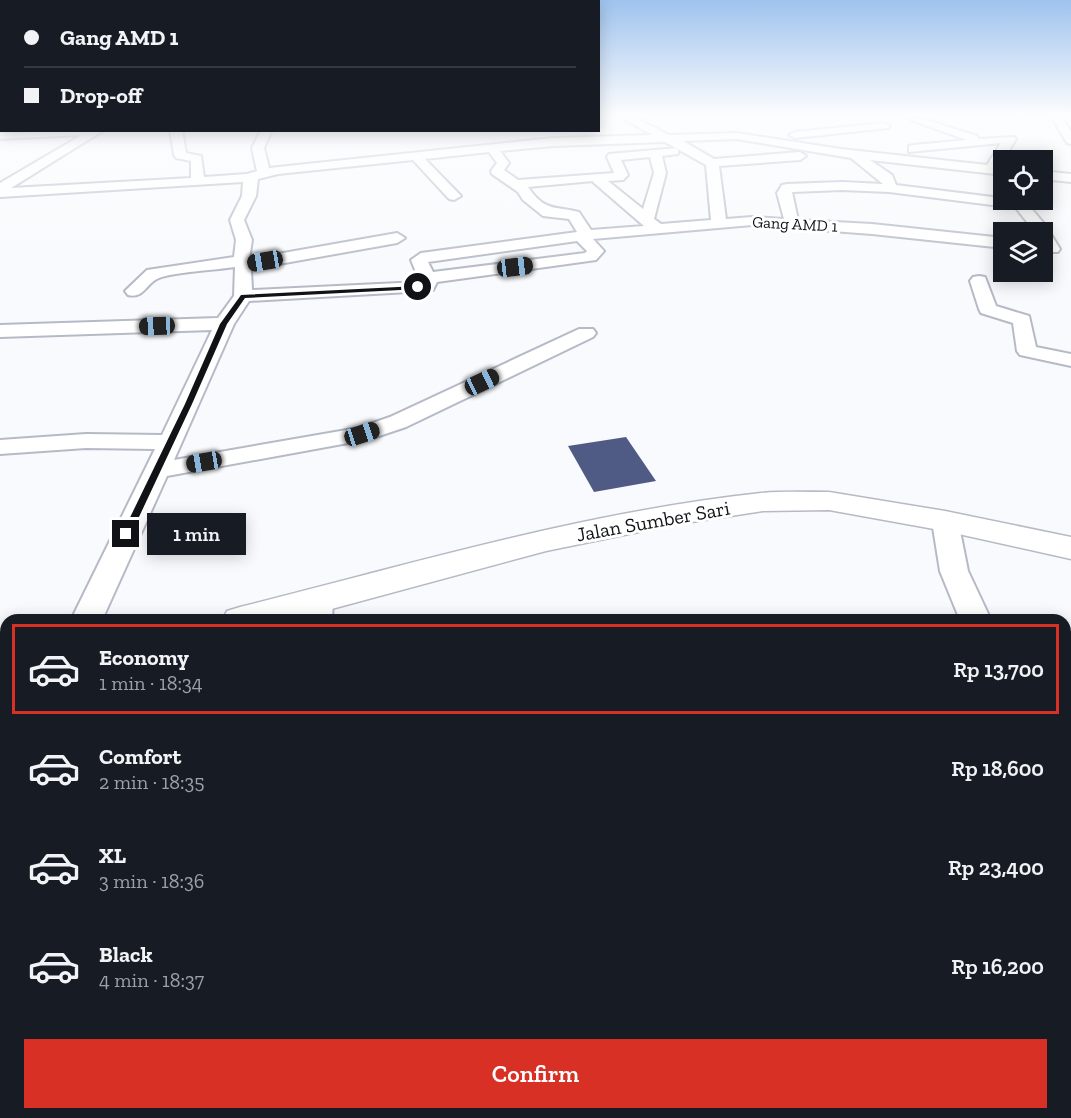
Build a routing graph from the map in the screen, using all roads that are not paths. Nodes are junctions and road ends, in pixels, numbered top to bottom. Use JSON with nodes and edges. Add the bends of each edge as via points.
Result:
{"nodes":[{"id":1,"x":37,"y":168,"type":"edge"},
{"id":2,"x":198,"y":168,"type":"edge"},
{"id":3,"x":257,"y":168,"type":"edge"},
{"id":4,"x":314,"y":168,"type":"edge"},
{"id":5,"x":428,"y":168,"type":"edge"},
{"id":6,"x":500,"y":168,"type":"edge"},
{"id":7,"x":618,"y":168,"type":"edge"},
{"id":8,"x":659,"y":168,"type":"edge"},
{"id":9,"x":713,"y":168,"type":"edge"},
{"id":10,"x":872,"y":168,"type":"edge"},
{"id":11,"x":928,"y":168,"type":"edge"},
{"id":12,"x":993,"y":171,"type":"edge"},
{"id":13,"x":257,"y":175,"type":"junction"},
{"id":14,"x":1053,"y":176,"type":"edge"},
{"id":15,"x":1071,"y":178,"type":"edge"},
{"id":16,"x":598,"y":179,"type":"junction"},
{"id":17,"x":952,"y":180,"type":"junction"},
{"id":18,"x":198,"y":181,"type":"junction"},
{"id":19,"x":516,"y":184,"type":"junction"},
{"id":20,"x":889,"y":188,"type":"junction"},
{"id":21,"x":0,"y":191,"type":"edge"},
{"id":22,"x":454,"y":196,"type":"dead end"},
{"id":23,"x":720,"y":222,"type":"junction"},
{"id":24,"x":652,"y":224,"type":"junction"},
{"id":25,"x":792,"y":224,"type":"junction"},
{"id":26,"x":584,"y":235,"type":"junction"},
{"id":27,"x":397,"y":238,"type":"dead end"},
{"id":28,"x":907,"y":242,"type":"dead end"},
{"id":29,"x":993,"y":242,"type":"edge"},
{"id":30,"x":993,"y":254,"type":"edge"},
{"id":31,"x":1054,"y":254,"type":"edge"},
{"id":32,"x":241,"y":263,"type":"junction"},
{"id":33,"x":428,"y":278,"type":"junction"},
{"id":34,"x":979,"y":281,"type":"dead end"},
{"id":35,"x":134,"y":291,"type":"dead end"},
{"id":36,"x":243,"y":296,"type":"junction"},
{"id":37,"x":224,"y":324,"type":"junction"},
{"id":38,"x":0,"y":331,"type":"edge"},
{"id":39,"x":586,"y":333,"type":"dead end"},
{"id":40,"x":1071,"y":360,"type":"edge"},
{"id":41,"x":168,"y":442,"type":"junction"},
{"id":42,"x":0,"y":447,"type":"edge"},
{"id":43,"x":157,"y":470,"type":"junction"},
{"id":44,"x":945,"y":521,"type":"junction"},
{"id":45,"x":1071,"y":548,"type":"edge"},
{"id":46,"x":317,"y":610,"type":"edge"},
{"id":47,"x":89,"y":614,"type":"edge"},
{"id":48,"x":286,"y":614,"type":"edge"},
{"id":49,"x":973,"y":614,"type":"edge"}],
"edges":[{"from":1,"to":21,"type":"street"},
{"from":2,"to":18,"type":"street"},
{"from":3,"to":13,"type":"street"},
{"from":4,"to":13,"type":"street"},
{"from":5,"to":22,"type":"street"},
{"from":6,"to":19,"type":"street","via":[[498,171]]},
{"from":7,"to":16,"type":"street","via":[[621,176]]},
{"from":8,"to":24,"type":"street"},
{"from":9,"to":23,"type":"street"},
{"from":10,"to":20,"type":"street","via":[[888,180]]},
{"from":11,"to":17,"type":"street"},
{"from":12,"to":17,"type":"street"},
{"from":13,"to":18,"type":"street"},
{"from":13,"to":32,"type":"street","via":[[237,220],[245,253]]},
{"from":14,"to":15,"type":"street"},
{"from":16,"to":19,"type":"street"},
{"from":16,"to":24,"type":"street"},
{"from":17,"to":20,"type":"street"},
{"from":17,"to":31,"type":"street","via":[[1020,204],[1041,229]]},
{"from":18,"to":21,"type":"street"},
{"from":19,"to":26,"type":"street","via":[[548,213],[574,215]]},
{"from":20,"to":25,"type":"street","via":[[787,188],[784,193]]},
{"from":23,"to":24,"type":"street","name":"Gang AMD 1"},
{"from":23,"to":25,"type":"street","name":"Gang AMD 1"},
{"from":24,"to":26,"type":"street","name":"Gang AMD 1"},
{"from":25,"to":29,"type":"street","name":"Gang AMD 1"},
{"from":26,"to":33,"type":"street","name":"Gang AMD 1","via":[[427,256],[419,260]]},
{"from":26,"to":33,"type":"street","via":[[596,251],[590,257]]},
{"from":27,"to":32,"type":"street"},
{"from":28,"to":30,"type":"street"},
{"from":32,"to":35,"type":"street","via":[[153,274]]},
{"from":32,"to":36,"type":"street"},
{"from":33,"to":36,"type":"street","via":[[427,286],[418,287]]},
{"from":34,"to":40,"type":"street","via":[[988,309],[1022,320],[1027,351]]},
{"from":36,"to":37,"type":"street"},
{"from":37,"to":38,"type":"street"},
{"from":37,"to":41,"type":"street"},
{"from":39,"to":43,"type":"street","via":[[398,422],[362,434]]},
{"from":41,"to":42,"type":"street","via":[[86,441]]},
{"from":41,"to":43,"type":"street"},
{"from":43,"to":47,"type":"street"},
{"from":44,"to":45,"type":"street","name":"Jalan Sumber Sari"},
{"from":44,"to":46,"type":"street","name":"Jalan Sumber Sari","via":[[829,501],[763,502],[673,514],[546,541]]},
{"from":44,"to":49,"type":"street","via":[[954,571]]},
{"from":46,"to":48,"type":"street","name":"Jalan Sumber Sari"}]}
